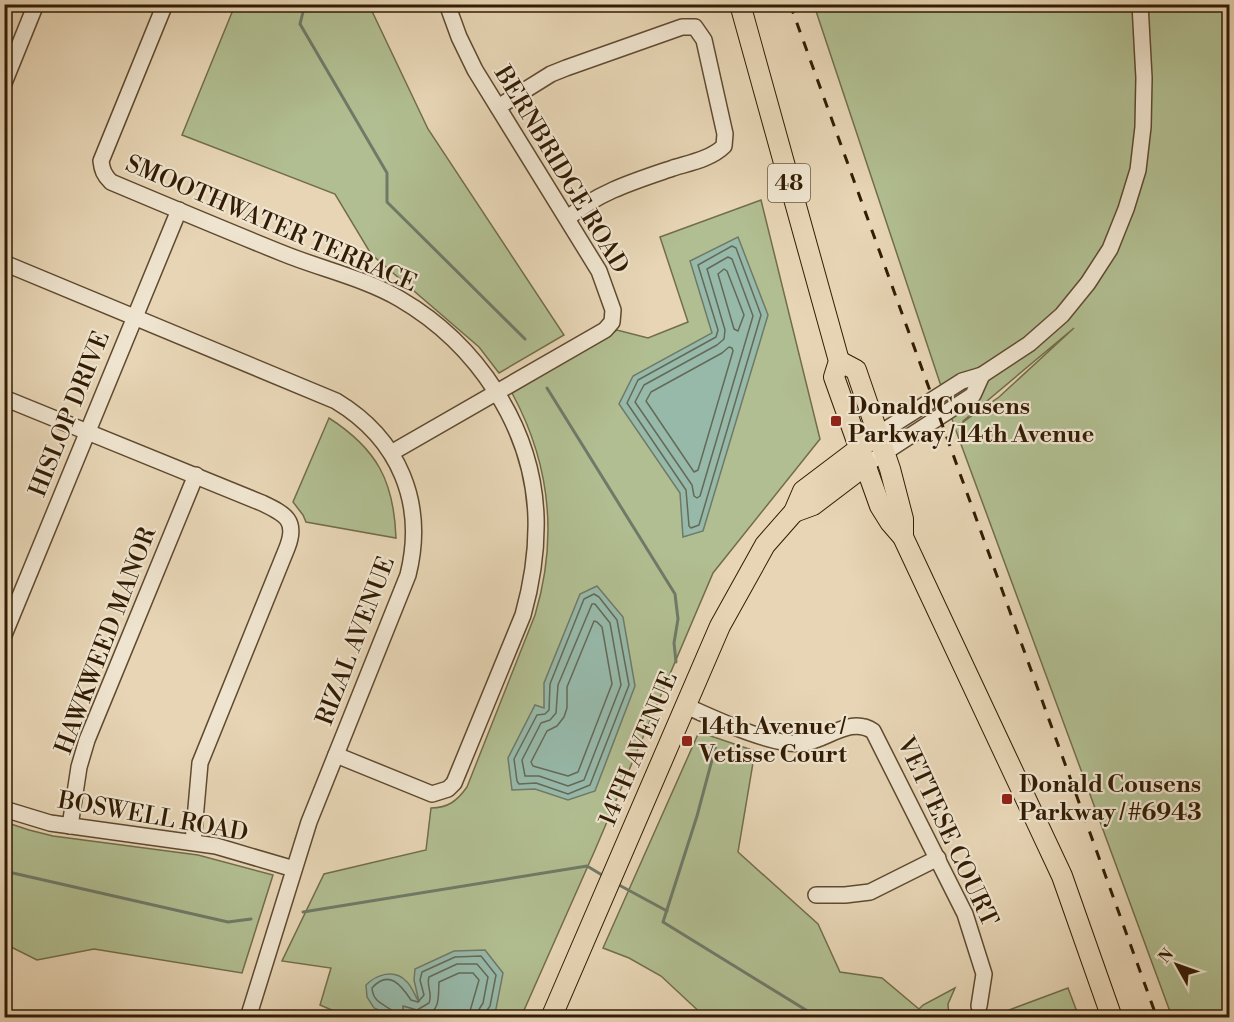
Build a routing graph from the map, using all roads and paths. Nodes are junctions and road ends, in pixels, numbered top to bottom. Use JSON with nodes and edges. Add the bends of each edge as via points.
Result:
{"nodes":[{"id":1,"x":36,"y":4,"type":"edge"},
{"id":2,"x":165,"y":4,"type":"edge"},
{"id":3,"x":447,"y":4,"type":"edge"},
{"id":4,"x":740,"y":4,"type":"edge"},
{"id":5,"x":1140,"y":4,"type":"edge"},
{"id":6,"x":4,"y":82,"type":"edge"},
{"id":7,"x":498,"y":107,"type":"junction"},
{"id":8,"x":179,"y":210,"type":"junction"},
{"id":9,"x":568,"y":218,"type":"junction"},
{"id":10,"x":4,"y":264,"type":"edge"},
{"id":11,"x":135,"y":317,"type":"junction"},
{"id":12,"x":839,"y":361,"type":"junction"},
{"id":13,"x":496,"y":393,"type":"junction"},
{"id":14,"x":4,"y":398,"type":"edge"},
{"id":15,"x":88,"y":431,"type":"junction"},
{"id":16,"x":880,"y":444,"type":"junction"},
{"id":17,"x":391,"y":453,"type":"junction"},
{"id":18,"x":863,"y":456,"type":"junction"},
{"id":19,"x":196,"y":476,"type":"junction"},
{"id":20,"x":903,"y":537,"type":"junction"},
{"id":21,"x":4,"y":635,"type":"edge"},
{"id":22,"x":686,"y":706,"type":"junction"},
{"id":23,"x":336,"y":755,"type":"junction"},
{"id":24,"x":4,"y":809,"type":"edge"},
{"id":25,"x":70,"y":826,"type":"junction"},
{"id":26,"x":194,"y":842,"type":"junction"},
{"id":27,"x":938,"y":858,"type":"junction"},
{"id":28,"x":294,"y":869,"type":"junction"},
{"id":29,"x":816,"y":895,"type":"dead end"},
{"id":30,"x":979,"y":1006,"type":"dead end"},
{"id":31,"x":248,"y":1017,"type":"edge"},
{"id":32,"x":551,"y":1017,"type":"edge"},
{"id":33,"x":1112,"y":1017,"type":"edge"}],
"edges":[{"from":1,"to":6,"type":"street"},
{"from":2,"to":8,"type":"street","name":"SMOOTHWATER TERRACE","via":[[101,161],[102,171],[111,182]]},
{"from":3,"to":7,"type":"street","name":"BERNBRIDGE ROAD","via":[[475,70]]},
{"from":4,"to":12,"type":"main road","number":"48"},
{"from":5,"to":16,"type":"street","name":"14TH AVENUE","via":[[1144,78],[1138,170],[1110,249],[1062,315],[1029,344],[982,375],[962,381]]},
{"from":7,"to":9,"type":"street","name":"BERNBRIDGE ROAD"},
{"from":7,"to":9,"type":"street","via":[[566,68],[682,27],[695,27],[700,33],[725,145],[708,156],[610,190]]},
{"from":8,"to":11,"type":"street","name":"HISLOP DRIVE"},
{"from":8,"to":13,"type":"street","name":"SMOOTHWATER TERRACE","via":[[399,298],[460,345]]},
{"from":9,"to":13,"type":"street","name":"BERNBRIDGE ROAD","via":[[604,281],[613,310],[612,322],[605,330]]},
{"from":10,"to":11,"type":"street","name":"RIZAL AVENUE"},
{"from":11,"to":15,"type":"street","name":"HISLOP DRIVE"},
{"from":11,"to":17,"type":"street","name":"RIZAL AVENUE","via":[[336,401],[366,422]]},
{"from":12,"to":16,"type":"main road","number":"48","via":[[856,370]]},
{"from":12,"to":18,"type":"main road","number":"48","via":[[834,377]]},
{"from":13,"to":17,"type":"street","name":"BERNBRIDGE ROAD"},
{"from":13,"to":23,"type":"street","name":"SMOOTHWATER TERRACE","via":[[511,418],[527,461],[536,514],[535,561],[523,615],[454,783],[432,794]]},
{"from":14,"to":15,"type":"street"},
{"from":15,"to":19,"type":"street"},
{"from":15,"to":21,"type":"street","name":"HISLOP DRIVE"},
{"from":16,"to":18,"type":"main road","name":"14TH AVENUE"},
{"from":16,"to":20,"type":"main road","number":"48","via":[[903,519]]},
{"from":17,"to":23,"type":"street","name":"RIZAL AVENUE","via":[[413,510],[412,558]]},
{"from":18,"to":20,"type":"main road","number":"48","via":[[880,506]]},
{"from":18,"to":22,"type":"main road","name":"14TH AVENUE","via":[[803,491],[794,512],[765,545],[720,626]]},
{"from":19,"to":25,"type":"street","name":"HAWKWEED MANOR","via":[[85,747]]},
{"from":19,"to":26,"type":"street","via":[[283,513],[292,531],[200,763]]},
{"from":20,"to":33,"type":"main road","number":"48","via":[[1062,876]]},
{"from":22,"to":27,"type":"street","name":"VETTESE COURT","via":[[789,743],[804,743],[855,725],[866,726],[873,731]]},
{"from":22,"to":32,"type":"main road","name":"14TH AVENUE"},
{"from":23,"to":28,"type":"street","name":"RIZAL AVENUE"},
{"from":24,"to":25,"type":"street","name":"BOSWELL ROAD"},
{"from":25,"to":26,"type":"street","name":"BOSWELL ROAD"},
{"from":26,"to":28,"type":"street","name":"BOSWELL ROAD"},
{"from":27,"to":29,"type":"street","via":[[870,892]]},
{"from":27,"to":30,"type":"street","name":"VETTESE COURT","via":[[965,914],[980,958],[984,974]]},
{"from":28,"to":31,"type":"street","name":"RIZAL AVENUE"}]}
